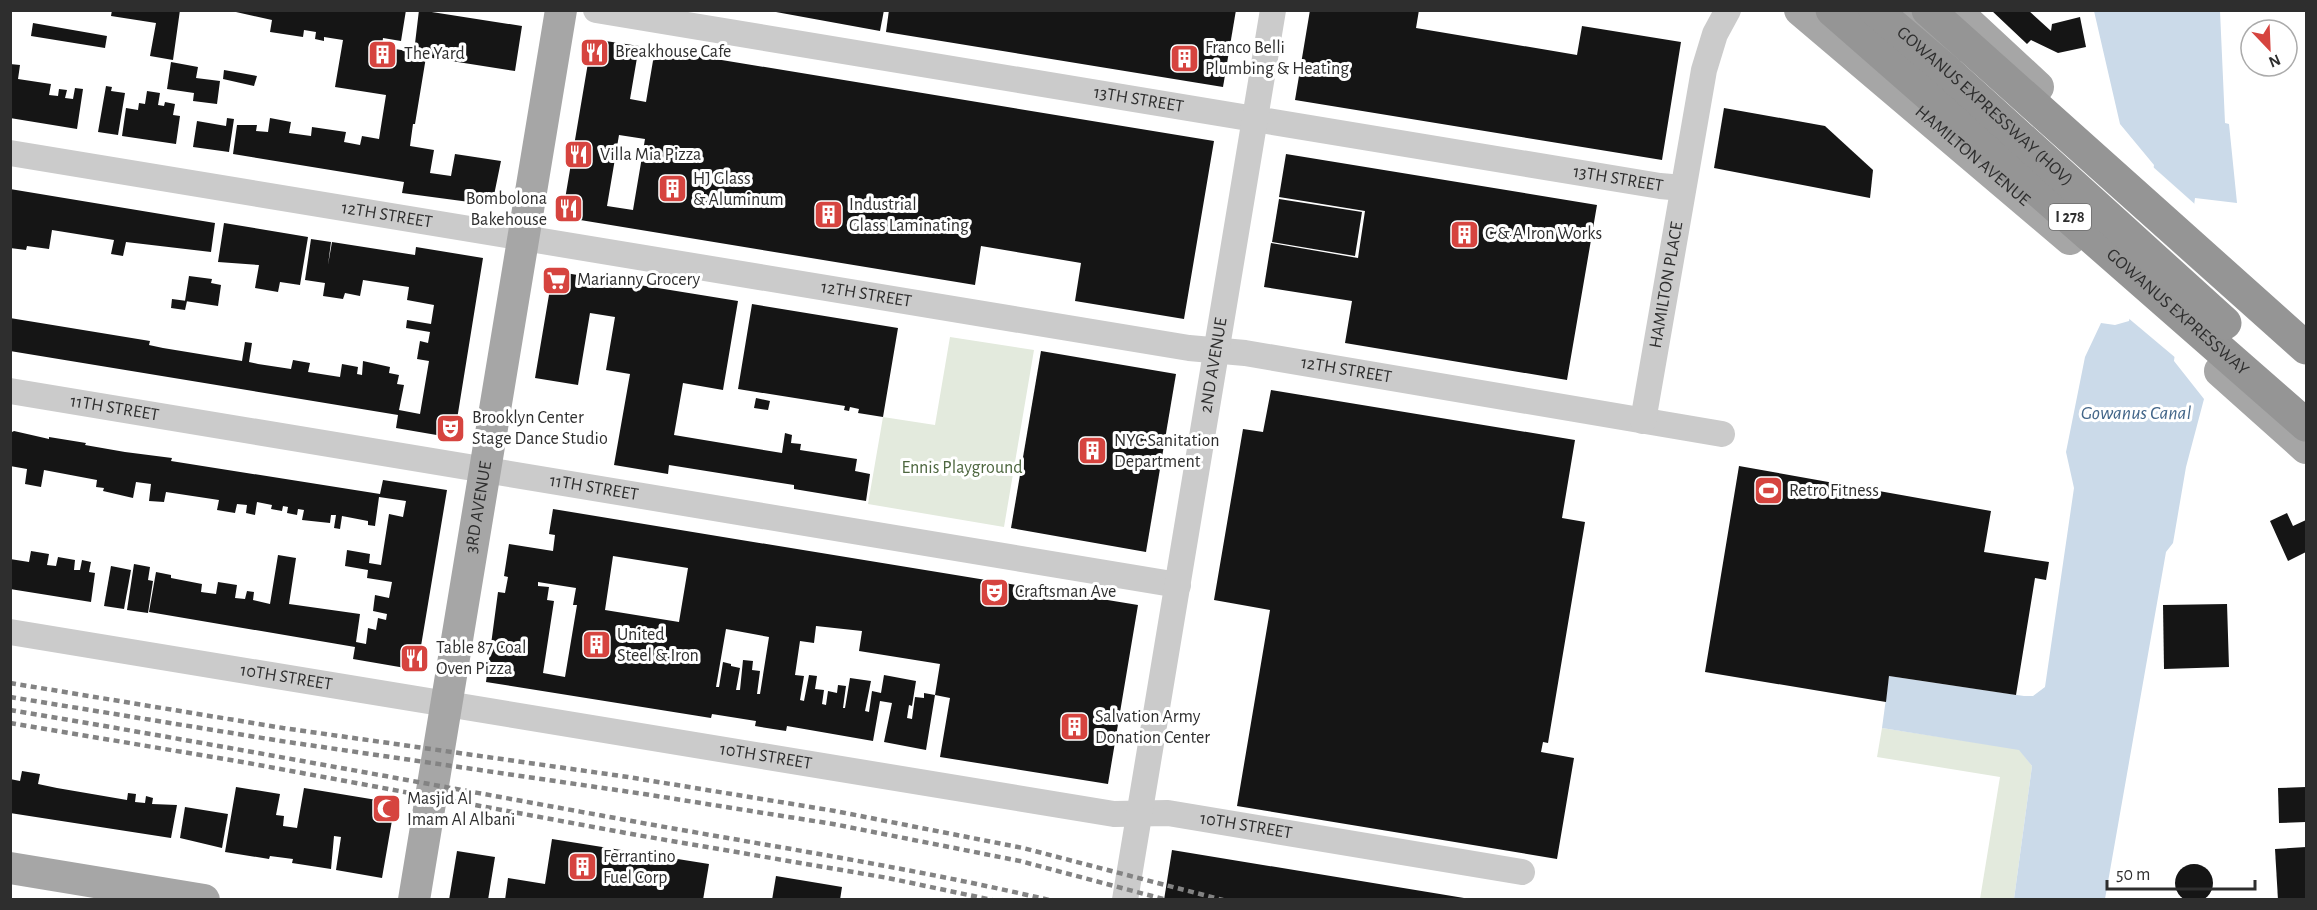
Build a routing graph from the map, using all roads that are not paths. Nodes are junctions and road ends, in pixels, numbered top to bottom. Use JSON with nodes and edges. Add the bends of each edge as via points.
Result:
{"nodes":[{"id":1,"x":561,"y":10,"type":"edge"},
{"id":2,"x":596,"y":10,"type":"edge"},
{"id":3,"x":1273,"y":10,"type":"edge"},
{"id":4,"x":1728,"y":10,"type":"edge"},
{"id":5,"x":1800,"y":10,"type":"edge"},
{"id":6,"x":1832,"y":10,"type":"edge"},
{"id":7,"x":1875,"y":10,"type":"edge"},
{"id":8,"x":1904,"y":10,"type":"edge"},
{"id":9,"x":1928,"y":10,"type":"edge"},
{"id":10,"x":1955,"y":10,"type":"edge"},
{"id":11,"x":2055,"y":102,"type":"junction"},
{"id":12,"x":1255,"y":121,"type":"junction"},
{"id":13,"x":10,"y":153,"type":"edge"},
{"id":14,"x":1683,"y":188,"type":"junction"},
{"id":15,"x":523,"y":238,"type":"junction"},
{"id":16,"x":2307,"y":333,"type":"edge"},
{"id":17,"x":2307,"y":348,"type":"edge"},
{"id":18,"x":1217,"y":351,"type":"junction"},
{"id":19,"x":10,"y":391,"type":"edge"},
{"id":20,"x":2307,"y":397,"type":"edge"},
{"id":21,"x":1643,"y":421,"type":"junction"},
{"id":22,"x":2307,"y":425,"type":"edge"},
{"id":23,"x":1722,"y":434,"type":"dead end"},
{"id":24,"x":2307,"y":448,"type":"edge"},
{"id":25,"x":485,"y":470,"type":"junction"},
{"id":26,"x":1178,"y":585,"type":"junction"},
{"id":27,"x":10,"y":632,"type":"edge"},
{"id":28,"x":446,"y":702,"type":"junction"},
{"id":29,"x":1140,"y":813,"type":"junction"},
{"id":30,"x":10,"y":868,"type":"edge"},
{"id":31,"x":1522,"y":872,"type":"dead end"},
{"id":32,"x":204,"y":900,"type":"edge"},
{"id":33,"x":414,"y":900,"type":"edge"},
{"id":34,"x":1125,"y":900,"type":"edge"}],
"edges":[{"from":1,"to":15,"type":"main road","name":"3RD AVENUE"},
{"from":2,"to":12,"type":"street","name":"13TH STREET"},
{"from":3,"to":12,"type":"street","name":"2ND AVENUE"},
{"from":4,"to":14,"type":"street","name":"HAMILTON PLACE","via":[[1715,34],[1704,70]]},
{"from":5,"to":24,"type":"main road","name":"HAMILTON AVENUE","via":[[2098,263]]},
{"from":6,"to":22,"type":"highway","name":"GOWANUS EXPRESSWAY","number":"I 278"},
{"from":7,"to":20,"type":"highway","name":"GOWANUS EXPRESSWAY (HOV)","number":"I 278"},
{"from":8,"to":11,"type":"main road","via":[[1987,84]]},
{"from":9,"to":17,"type":"highway","bridge":true},
{"from":10,"to":11,"type":"main road"},
{"from":11,"to":16,"type":"main road"},
{"from":12,"to":14,"type":"street","name":"13TH STREET"},
{"from":12,"to":18,"type":"street","name":"2ND AVENUE"},
{"from":13,"to":15,"type":"street","name":"12TH STREET"},
{"from":14,"to":21,"type":"street","name":"HAMILTON PLACE"},
{"from":15,"to":18,"type":"street","name":"12TH STREET"},
{"from":15,"to":25,"type":"main road","name":"3RD AVENUE"},
{"from":18,"to":21,"type":"street","name":"12TH STREET"},
{"from":18,"to":26,"type":"street","name":"2ND AVENUE"},
{"from":19,"to":25,"type":"street","name":"11TH STREET"},
{"from":21,"to":23,"type":"street","name":"12TH STREET"},
{"from":25,"to":26,"type":"street","name":"11TH STREET"},
{"from":25,"to":28,"type":"main road","name":"3RD AVENUE"},
{"from":26,"to":29,"type":"street","name":"2ND AVENUE"},
{"from":27,"to":28,"type":"street","name":"10TH STREET"},
{"from":28,"to":29,"type":"street","name":"10TH STREET","via":[[1114,814]]},
{"from":28,"to":33,"type":"main road","name":"3RD AVENUE"},
{"from":29,"to":31,"type":"street","name":"10TH STREET","via":[[1168,813]]},
{"from":29,"to":34,"type":"street","name":"2ND AVENUE"},
{"from":30,"to":32,"type":"main road"}]}
